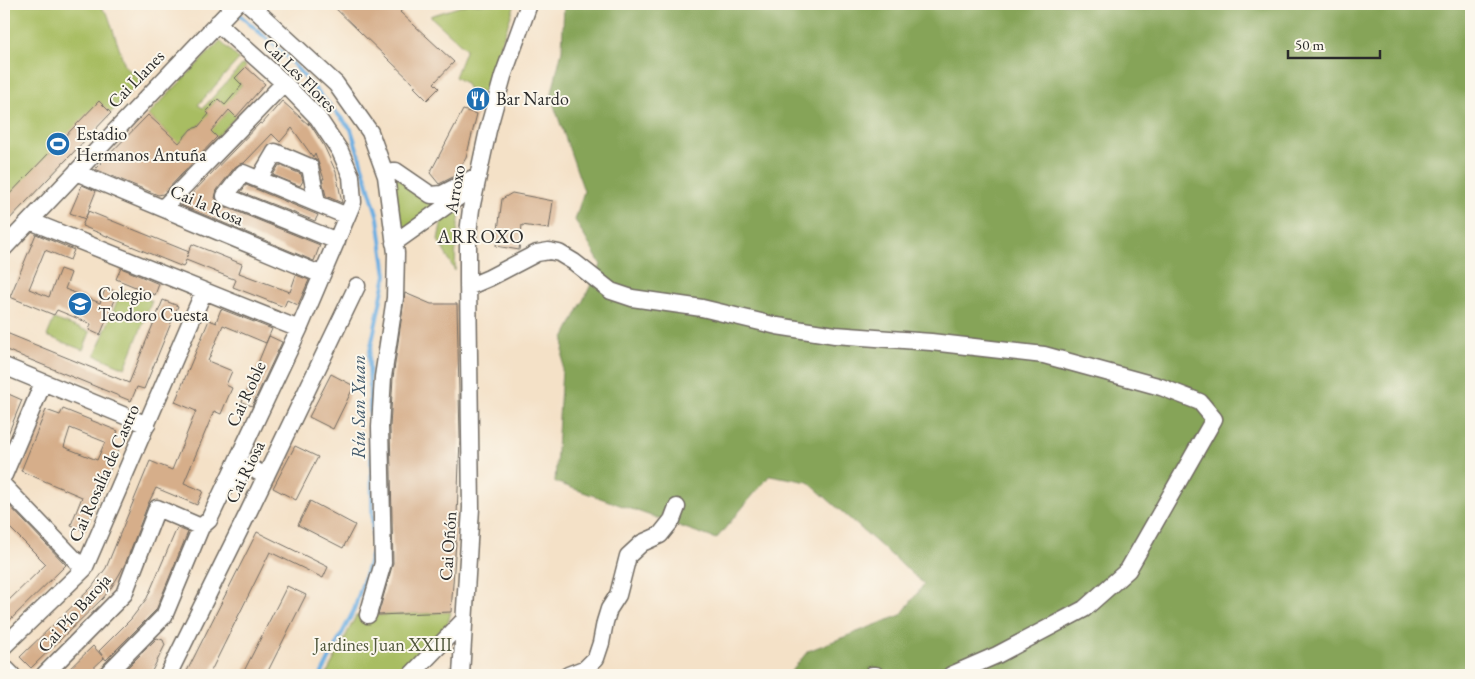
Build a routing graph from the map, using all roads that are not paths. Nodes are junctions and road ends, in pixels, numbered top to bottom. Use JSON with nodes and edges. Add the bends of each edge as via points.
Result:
{"nodes":[{"id":1,"x":236,"y":4,"type":"edge"},
{"id":2,"x":249,"y":4,"type":"edge"},
{"id":3,"x":529,"y":4,"type":"edge"},
{"id":4,"x":217,"y":24,"type":"junction"},
{"id":5,"x":284,"y":83,"type":"junction"},
{"id":6,"x":76,"y":172,"type":"junction"},
{"id":7,"x":386,"y":176,"type":"junction"},
{"id":8,"x":258,"y":179,"type":"junction"},
{"id":9,"x":476,"y":181,"type":"junction"},
{"id":10,"x":317,"y":203,"type":"junction"},
{"id":11,"x":163,"y":208,"type":"junction"},
{"id":12,"x":347,"y":216,"type":"junction"},
{"id":13,"x":30,"y":220,"type":"junction"},
{"id":14,"x":336,"y":243,"type":"junction"},
{"id":15,"x":394,"y":243,"type":"junction"},
{"id":16,"x":4,"y":248,"type":"edge"},
{"id":17,"x":322,"y":275,"type":"junction"},
{"id":18,"x":357,"y":286,"type":"dead end"},
{"id":19,"x":468,"y":287,"type":"junction"},
{"id":20,"x":204,"y":291,"type":"junction"},
{"id":21,"x":299,"y":329,"type":"junction"},
{"id":22,"x":4,"y":366,"type":"edge"},
{"id":23,"x":43,"y":382,"type":"junction"},
{"id":24,"x":471,"y":420,"type":"joint"},
{"id":25,"x":147,"y":425,"type":"junction"},
{"id":26,"x":4,"y":475,"type":"edge"},
{"id":27,"x":266,"y":476,"type":"junction"},
{"id":28,"x":228,"y":480,"type":"junction"},
{"id":29,"x":4,"y":486,"type":"edge"},
{"id":30,"x":677,"y":508,"type":"dead end"},
{"id":31,"x":201,"y":527,"type":"junction"},
{"id":32,"x":84,"y":569,"type":"junction"},
{"id":33,"x":368,"y":615,"type":"dead end"},
{"id":34,"x":463,"y":621,"type":"junction"},
{"id":35,"x":4,"y":646,"type":"edge"},
{"id":36,"x":4,"y":667,"type":"edge"},
{"id":37,"x":12,"y":675,"type":"edge"},
{"id":38,"x":44,"y":675,"type":"edge"},
{"id":39,"x":106,"y":675,"type":"edge"},
{"id":40,"x":168,"y":675,"type":"edge"},
{"id":41,"x":411,"y":675,"type":"edge"},
{"id":42,"x":461,"y":675,"type":"edge"},
{"id":43,"x":568,"y":675,"type":"edge"},
{"id":44,"x":951,"y":675,"type":"edge"}],
"edges":[{"from":1,"to":4,"type":"street","name":"Cai Llanes"},
{"from":2,"to":7,"type":"street","via":[[336,84],[370,132]]},
{"from":3,"to":9,"type":"street","name":"Arroxo","via":[[503,76]]},
{"from":4,"to":5,"type":"street","name":"Cai Les Flores"},
{"from":4,"to":6,"type":"street","name":"Cai Llanes"},
{"from":5,"to":11,"type":"street"},
{"from":5,"to":12,"type":"street","name":"Cai Les Flores","via":[[318,118],[340,151],[351,176],[353,202]]},
{"from":6,"to":11,"type":"street","name":"Cai la Rosa"},
{"from":6,"to":13,"type":"street","name":"Cai Llanes"},
{"from":7,"to":9,"type":"street","via":[[396,171],[431,195]]},
{"from":7,"to":15,"type":"street"},
{"from":8,"to":10,"type":"street"},
{"from":8,"to":10,"type":"street","via":[[275,152],[310,167]]},
{"from":8,"to":14,"type":"street","via":[[243,173],[224,196]]},
{"from":9,"to":15,"type":"street"},
{"from":9,"to":19,"type":"street","name":"Arroxo","via":[[468,232]]},
{"from":10,"to":12,"type":"street"},
{"from":11,"to":17,"type":"street","name":"Cai la Rosa"},
{"from":12,"to":14,"type":"street","name":"Cai Les Flores"},
{"from":13,"to":16,"type":"street","name":"Cai Llanes"},
{"from":13,"to":20,"type":"street"},
{"from":14,"to":17,"type":"street","name":"Cai Les Flores"},
{"from":15,"to":33,"type":"street","via":[[395,298],[382,376],[380,427],[383,563]]},
{"from":17,"to":21,"type":"street","name":"Cai Roble"},
{"from":18,"to":27,"type":"street","name":"Cai Riosa"},
{"from":19,"to":24,"type":"street","name":"Arroxo"},
{"from":19,"to":44,"type":"street","via":[[549,250],[574,262],[611,291],[632,298],[702,308],[778,326],[835,335],[1044,355],[1161,387],[1200,402],[1214,419],[1128,570],[1084,609],[997,655]]},
{"from":20,"to":21,"type":"street"},
{"from":20,"to":25,"type":"street","name":"Cai Rosalía de Castro"},
{"from":21,"to":28,"type":"street","name":"Cai Roble"},
{"from":22,"to":23,"type":"street"},
{"from":23,"to":25,"type":"street"},
{"from":23,"to":26,"type":"street"},
{"from":24,"to":34,"type":"street","name":"Cai Oñón","via":[[471,508]]},
{"from":25,"to":32,"type":"street","name":"Cai Rosalía de Castro"},
{"from":27,"to":28,"type":"street","via":[[245,465],[226,501],[223,500],[232,482]]},
{"from":27,"to":40,"type":"street","name":"Cai Riosa"},
{"from":28,"to":31,"type":"street","name":"Cai Roble","via":[[209,520]]},
{"from":29,"to":32,"type":"street"},
{"from":30,"to":43,"type":"street","via":[[660,535],[642,543],[628,556],[596,658],[586,668]]},
{"from":31,"to":38,"type":"street","name":"Cai Pío Baroja","via":[[157,508],[124,594]]},
{"from":31,"to":39,"type":"street","name":"Cai Roble","via":[[164,616]]},
{"from":32,"to":35,"type":"street","name":"Cai Rosalía de Castro"},
{"from":34,"to":41,"type":"street"},
{"from":34,"to":42,"type":"street","name":"Cai Oñón"},
{"from":36,"to":37,"type":"street"}]}
